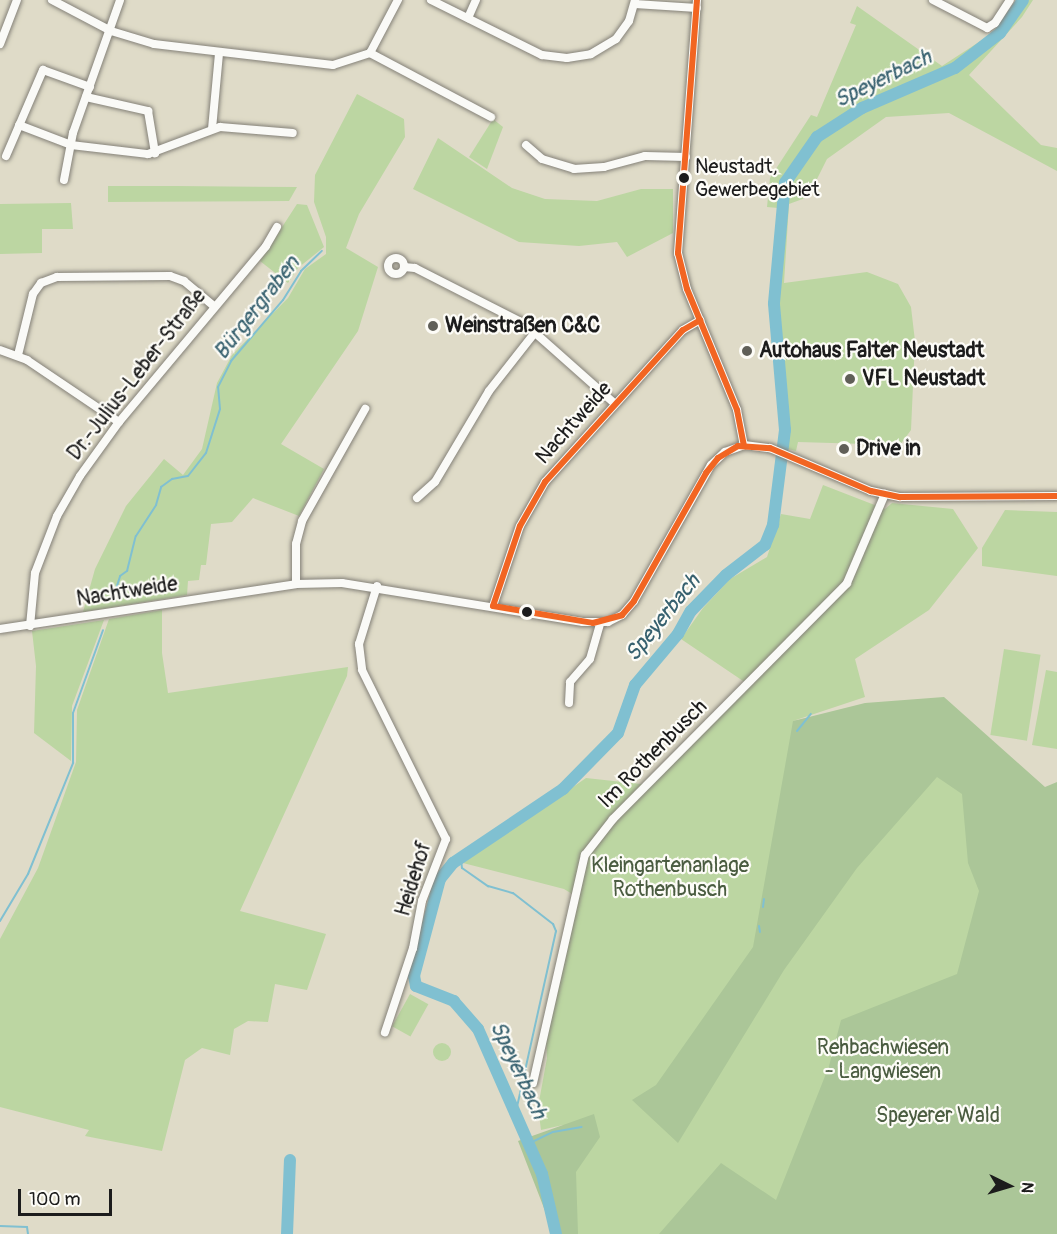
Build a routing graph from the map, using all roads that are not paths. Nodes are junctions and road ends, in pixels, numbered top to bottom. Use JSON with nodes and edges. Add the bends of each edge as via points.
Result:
{"nodes":[{"id":1,"x":17,"y":0,"type":"edge"},
{"id":2,"x":52,"y":0,"type":"edge"},
{"id":3,"x":120,"y":0,"type":"edge"},
{"id":4,"x":398,"y":0,"type":"edge"},
{"id":5,"x":431,"y":0,"type":"edge"},
{"id":6,"x":477,"y":0,"type":"edge"},
{"id":7,"x":933,"y":0,"type":"edge"},
{"id":8,"x":1010,"y":0,"type":"edge"},
{"id":9,"x":635,"y":2,"type":"edge"},
{"id":10,"x":697,"y":4,"type":"edge"},
{"id":11,"x":468,"y":18,"type":"junction"},
{"id":12,"x":111,"y":31,"type":"junction"},
{"id":13,"x":0,"y":44,"type":"edge"},
{"id":14,"x":219,"y":53,"type":"junction"},
{"id":15,"x":369,"y":53,"type":"junction"},
{"id":16,"x":90,"y":87,"type":"junction"},
{"id":17,"x":86,"y":97,"type":"junction"},
{"id":18,"x":491,"y":117,"type":"dead end"},
{"id":19,"x":19,"y":125,"type":"junction"},
{"id":20,"x":212,"y":129,"type":"junction"},
{"id":21,"x":293,"y":133,"type":"dead end"},
{"id":22,"x":71,"y":145,"type":"junction"},
{"id":23,"x":526,"y":145,"type":"dead end"},
{"id":24,"x":155,"y":153,"type":"junction"},
{"id":25,"x":6,"y":156,"type":"dead end"},
{"id":26,"x":686,"y":157,"type":"junction"},
{"id":27,"x":64,"y":180,"type":"dead end"},
{"id":28,"x":277,"y":227,"type":"dead end"},
{"id":29,"x":404,"y":267,"type":"dead end"},
{"id":30,"x":214,"y":306,"type":"junction"},
{"id":31,"x":700,"y":320,"type":"junction"},
{"id":32,"x":536,"y":331,"type":"junction"},
{"id":33,"x":0,"y":350,"type":"edge"},
{"id":34,"x":18,"y":355,"type":"junction"},
{"id":35,"x":615,"y":404,"type":"junction"},
{"id":36,"x":365,"y":409,"type":"dead end"},
{"id":37,"x":118,"y":422,"type":"junction"},
{"id":38,"x":744,"y":445,"type":"junction"},
{"id":39,"x":885,"y":494,"type":"junction"},
{"id":40,"x":1057,"y":496,"type":"edge"},
{"id":41,"x":417,"y":498,"type":"dead end"},
{"id":42,"x":296,"y":584,"type":"junction"},
{"id":43,"x":377,"y":586,"type":"junction"},
{"id":44,"x":493,"y":606,"type":"junction"},
{"id":45,"x":600,"y":624,"type":"junction"},
{"id":46,"x":30,"y":626,"type":"junction"},
{"id":47,"x":0,"y":629,"type":"edge"},
{"id":48,"x":569,"y":703,"type":"dead end"},
{"id":49,"x":385,"y":1032,"type":"dead end"},
{"id":50,"x":533,"y":1083,"type":"dead end"}],
"edges":[{"from":1,"to":13,"type":"street"},
{"from":2,"to":12,"type":"street"},
{"from":3,"to":12,"type":"street"},
{"from":4,"to":15,"type":"street"},
{"from":5,"to":11,"type":"street"},
{"from":6,"to":11,"type":"street"},
{"from":7,"to":8,"type":"street","via":[[987,28],[995,23]]},
{"from":9,"to":10,"type":"street"},
{"from":9,"to":11,"type":"street","via":[[629,21],[616,39],[575,58],[542,55]]},
{"from":10,"to":26,"type":"street"},
{"from":12,"to":14,"type":"street","via":[[154,44]]},
{"from":12,"to":16,"type":"street"},
{"from":14,"to":15,"type":"street","via":[[333,65]]},
{"from":14,"to":20,"type":"street"},
{"from":15,"to":18,"type":"street"},
{"from":16,"to":17,"type":"street"},
{"from":16,"to":19,"type":"street","via":[[43,70]]},
{"from":17,"to":22,"type":"street"},
{"from":17,"to":24,"type":"street","via":[[148,111]]},
{"from":19,"to":22,"type":"street"},
{"from":19,"to":25,"type":"street"},
{"from":20,"to":21,"type":"street"},
{"from":20,"to":24,"type":"street"},
{"from":22,"to":24,"type":"street"},
{"from":22,"to":27,"type":"street"},
{"from":23,"to":26,"type":"street","via":[[542,159],[574,169],[645,156]]},
{"from":26,"to":31,"type":"street","via":[[678,253]]},
{"from":28,"to":30,"type":"street","name":"Dr.-Julius-Leber-Straße","via":[[266,246]]},
{"from":29,"to":32,"type":"street","via":[[415,268]]},
{"from":30,"to":34,"type":"street","via":[[184,281],[170,276],[57,277],[41,283],[33,294]]},
{"from":30,"to":37,"type":"street","name":"Dr.-Julius-Leber-Straße"},
{"from":31,"to":35,"type":"street","name":"Nachtweide","via":[[683,330]]},
{"from":31,"to":38,"type":"street","via":[[737,410]]},
{"from":32,"to":35,"type":"street"},
{"from":32,"to":41,"type":"street","via":[[489,391],[435,482]]},
{"from":33,"to":34,"type":"street"},
{"from":34,"to":37,"type":"street"},
{"from":35,"to":44,"type":"street","name":"Nachtweide","via":[[552,473],[533,501],[519,526]]},
{"from":36,"to":42,"type":"street","via":[[302,521],[296,544]]},
{"from":37,"to":46,"type":"street","name":"Dr.-Julius-Leber-Straße","via":[[80,476],[47,539],[32,588]]},
{"from":38,"to":39,"type":"street","via":[[777,451]]},
{"from":38,"to":45,"type":"street","via":[[725,452],[706,473],[629,609]]},
{"from":39,"to":40,"type":"street","via":[[930,499]]},
{"from":39,"to":50,"type":"street","name":"Im Rothenbusch","via":[[847,583],[613,819],[585,855]]},
{"from":42,"to":43,"type":"street","name":"Nachtweide"},
{"from":42,"to":46,"type":"street","name":"Nachtweide"},
{"from":43,"to":44,"type":"street","name":"Nachtweide"},
{"from":43,"to":49,"type":"street","name":"Heidehof","via":[[359,644],[362,670],[446,839],[422,901],[413,948]]},
{"from":44,"to":45,"type":"street","name":"Nachtweide"},
{"from":45,"to":48,"type":"street","via":[[590,659],[570,682]]},
{"from":46,"to":47,"type":"street","name":"Nachtweide"}]}
